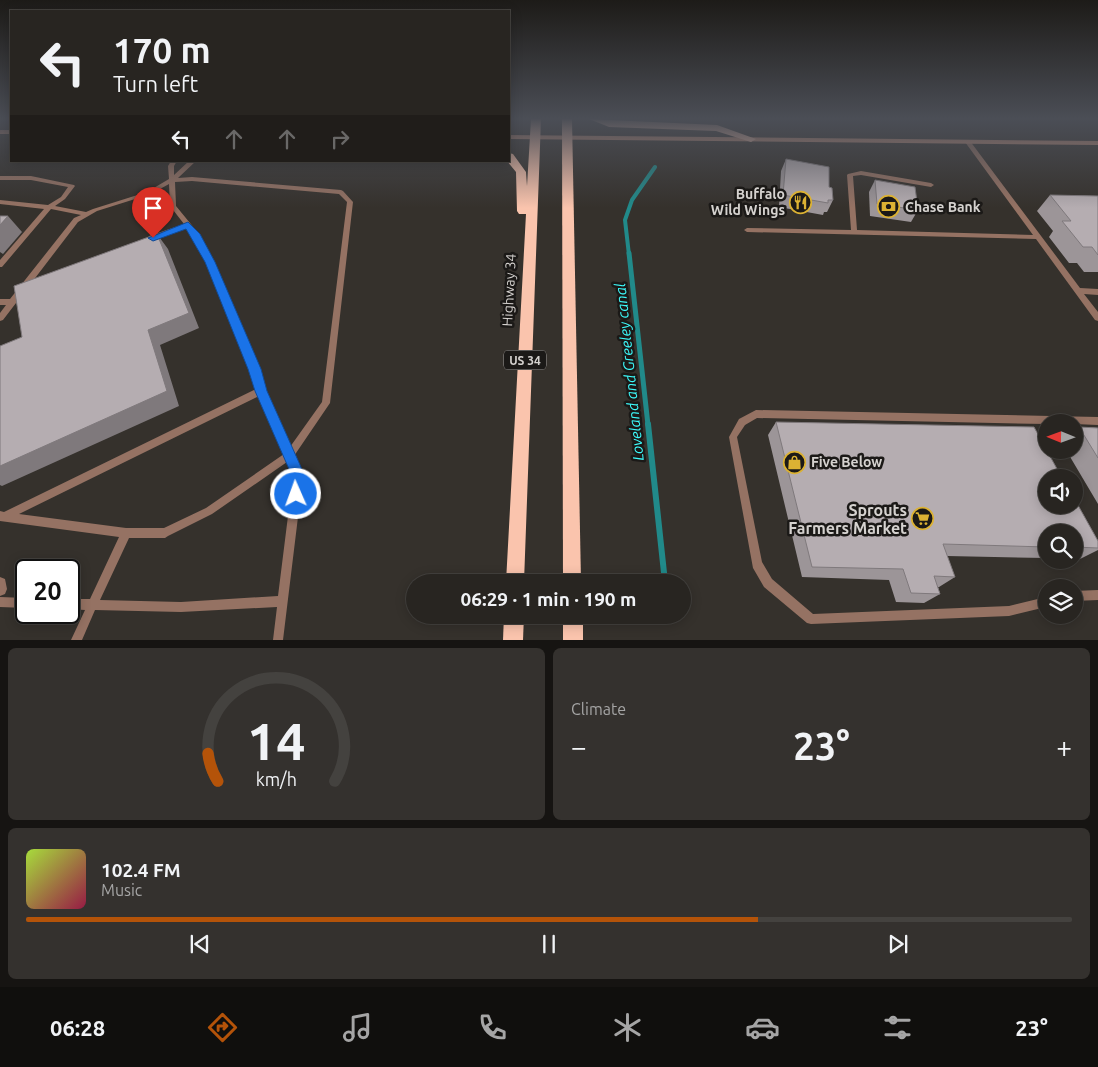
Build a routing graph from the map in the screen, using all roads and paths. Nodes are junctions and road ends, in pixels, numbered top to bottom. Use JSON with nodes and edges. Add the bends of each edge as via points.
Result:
{"nodes":[{"id":1,"x":534,"y":149,"type":"edge"},
{"id":2,"x":567,"y":149,"type":"edge"},
{"id":3,"x":973,"y":149,"type":"edge"},
{"id":4,"x":510,"y":157,"type":"edge"},
{"id":5,"x":173,"y":162,"type":"edge"},
{"id":6,"x":191,"y":162,"type":"edge"},
{"id":7,"x":0,"y":178,"type":"edge"},
{"id":8,"x":172,"y":180,"type":"junction"},
{"id":9,"x":932,"y":185,"type":"dead end"},
{"id":10,"x":0,"y":202,"type":"edge"},
{"id":11,"x":49,"y":207,"type":"junction"},
{"id":12,"x":87,"y":214,"type":"junction"},
{"id":13,"x":188,"y":225,"type":"junction"},
{"id":14,"x":747,"y":230,"type":"dead end"},
{"id":15,"x":854,"y":233,"type":"junction"},
{"id":16,"x":1038,"y":238,"type":"junction"},
{"id":17,"x":141,"y":242,"type":"edge"},
{"id":18,"x":0,"y":265,"type":"edge"},
{"id":19,"x":38,"y":278,"type":"edge"},
{"id":20,"x":29,"y":282,"type":"junction"},
{"id":21,"x":1078,"y":291,"type":"junction"},
{"id":22,"x":1098,"y":292,"type":"edge"},
{"id":23,"x":0,"y":302,"type":"edge"},
{"id":24,"x":13,"y":302,"type":"junction"},
{"id":25,"x":0,"y":318,"type":"edge"},
{"id":26,"x":1098,"y":318,"type":"edge"},
{"id":27,"x":526,"y":321,"type":"junction"},
{"id":28,"x":261,"y":391,"type":"junction"},
{"id":29,"x":1098,"y":421,"type":"edge"},
{"id":30,"x":289,"y":456,"type":"junction"},
{"id":31,"x":2,"y":516,"type":"edge"},
{"id":32,"x":126,"y":533,"type":"junction"},
{"id":33,"x":515,"y":574,"type":"edge"},
{"id":34,"x":572,"y":574,"type":"edge"},
{"id":35,"x":1098,"y":595,"type":"edge"},
{"id":36,"x":1083,"y":596,"type":"edge"},
{"id":37,"x":283,"y":601,"type":"junction"},
{"id":38,"x":0,"y":602,"type":"edge"},
{"id":39,"x":15,"y":602,"type":"edge"},
{"id":40,"x":80,"y":604,"type":"edge"},
{"id":41,"x":93,"y":604,"type":"junction"},
{"id":42,"x":1038,"y":604,"type":"edge"},
{"id":43,"x":514,"y":624,"type":"edge"},
{"id":44,"x":573,"y":624,"type":"edge"},
{"id":45,"x":76,"y":640,"type":"edge"},
{"id":46,"x":278,"y":640,"type":"edge"},
{"id":47,"x":513,"y":640,"type":"edge"},
{"id":48,"x":573,"y":640,"type":"edge"}],
"edges":[{"from":1,"to":27,"type":"highway","name":"Highway 34","number":"US 34"},
{"from":2,"to":34,"type":"highway"},
{"from":3,"to":16,"type":"lane"},
{"from":4,"to":27,"type":"highway","via":[[521,172],[522,182]]},
{"from":5,"to":8,"type":"lane"},
{"from":6,"to":8,"type":"lane"},
{"from":7,"to":11,"type":"lane","via":[[31,178],[72,186],[63,198]]},
{"from":8,"to":12,"type":"lane","via":[[149,192]]},
{"from":8,"to":13,"type":"lane","via":[[173,206]]},
{"from":8,"to":30,"type":"lane","via":[[341,192],[350,202],[326,403]]},
{"from":9,"to":15,"type":"lane","via":[[862,173],[850,176]]},
{"from":10,"to":11,"type":"lane"},
{"from":11,"to":12,"type":"lane"},
{"from":11,"to":18,"type":"lane"},
{"from":12,"to":20,"type":"lane","via":[[76,220]]},
{"from":13,"to":17,"type":"lane"},
{"from":13,"to":28,"type":"lane","via":[[210,262]]},
{"from":14,"to":15,"type":"lane"},
{"from":15,"to":16,"type":"lane"},
{"from":16,"to":21,"type":"lane"},
{"from":19,"to":20,"type":"lane"},
{"from":20,"to":24,"type":"lane"},
{"from":21,"to":22,"type":"lane"},
{"from":21,"to":26,"type":"lane"},
{"from":23,"to":24,"type":"lane"},
{"from":24,"to":25,"type":"lane"},
{"from":27,"to":33,"type":"highway","name":"Highway 34","number":"US 34"},
{"from":28,"to":30,"type":"lane"},
{"from":28,"to":31,"type":"lane"},
{"from":29,"to":42,"type":"lane","via":[[1028,424],[756,414],[742,422],[733,437],[757,564],[768,583],[811,619],[1009,611]]},
{"from":30,"to":32,"type":"lane","via":[[209,511],[165,533]]},
{"from":30,"to":37,"type":"lane","via":[[298,476]]},
{"from":31,"to":32,"type":"lane"},
{"from":32,"to":41,"type":"lane"},
{"from":35,"to":36,"type":"lane"},
{"from":37,"to":41,"type":"lane","via":[[181,607]]},
{"from":37,"to":46,"type":"lane"},
{"from":38,"to":39,"type":"lane"},
{"from":40,"to":41,"type":"lane"},
{"from":41,"to":45,"type":"lane"},
{"from":43,"to":47,"type":"highway"},
{"from":44,"to":48,"type":"highway"}]}
